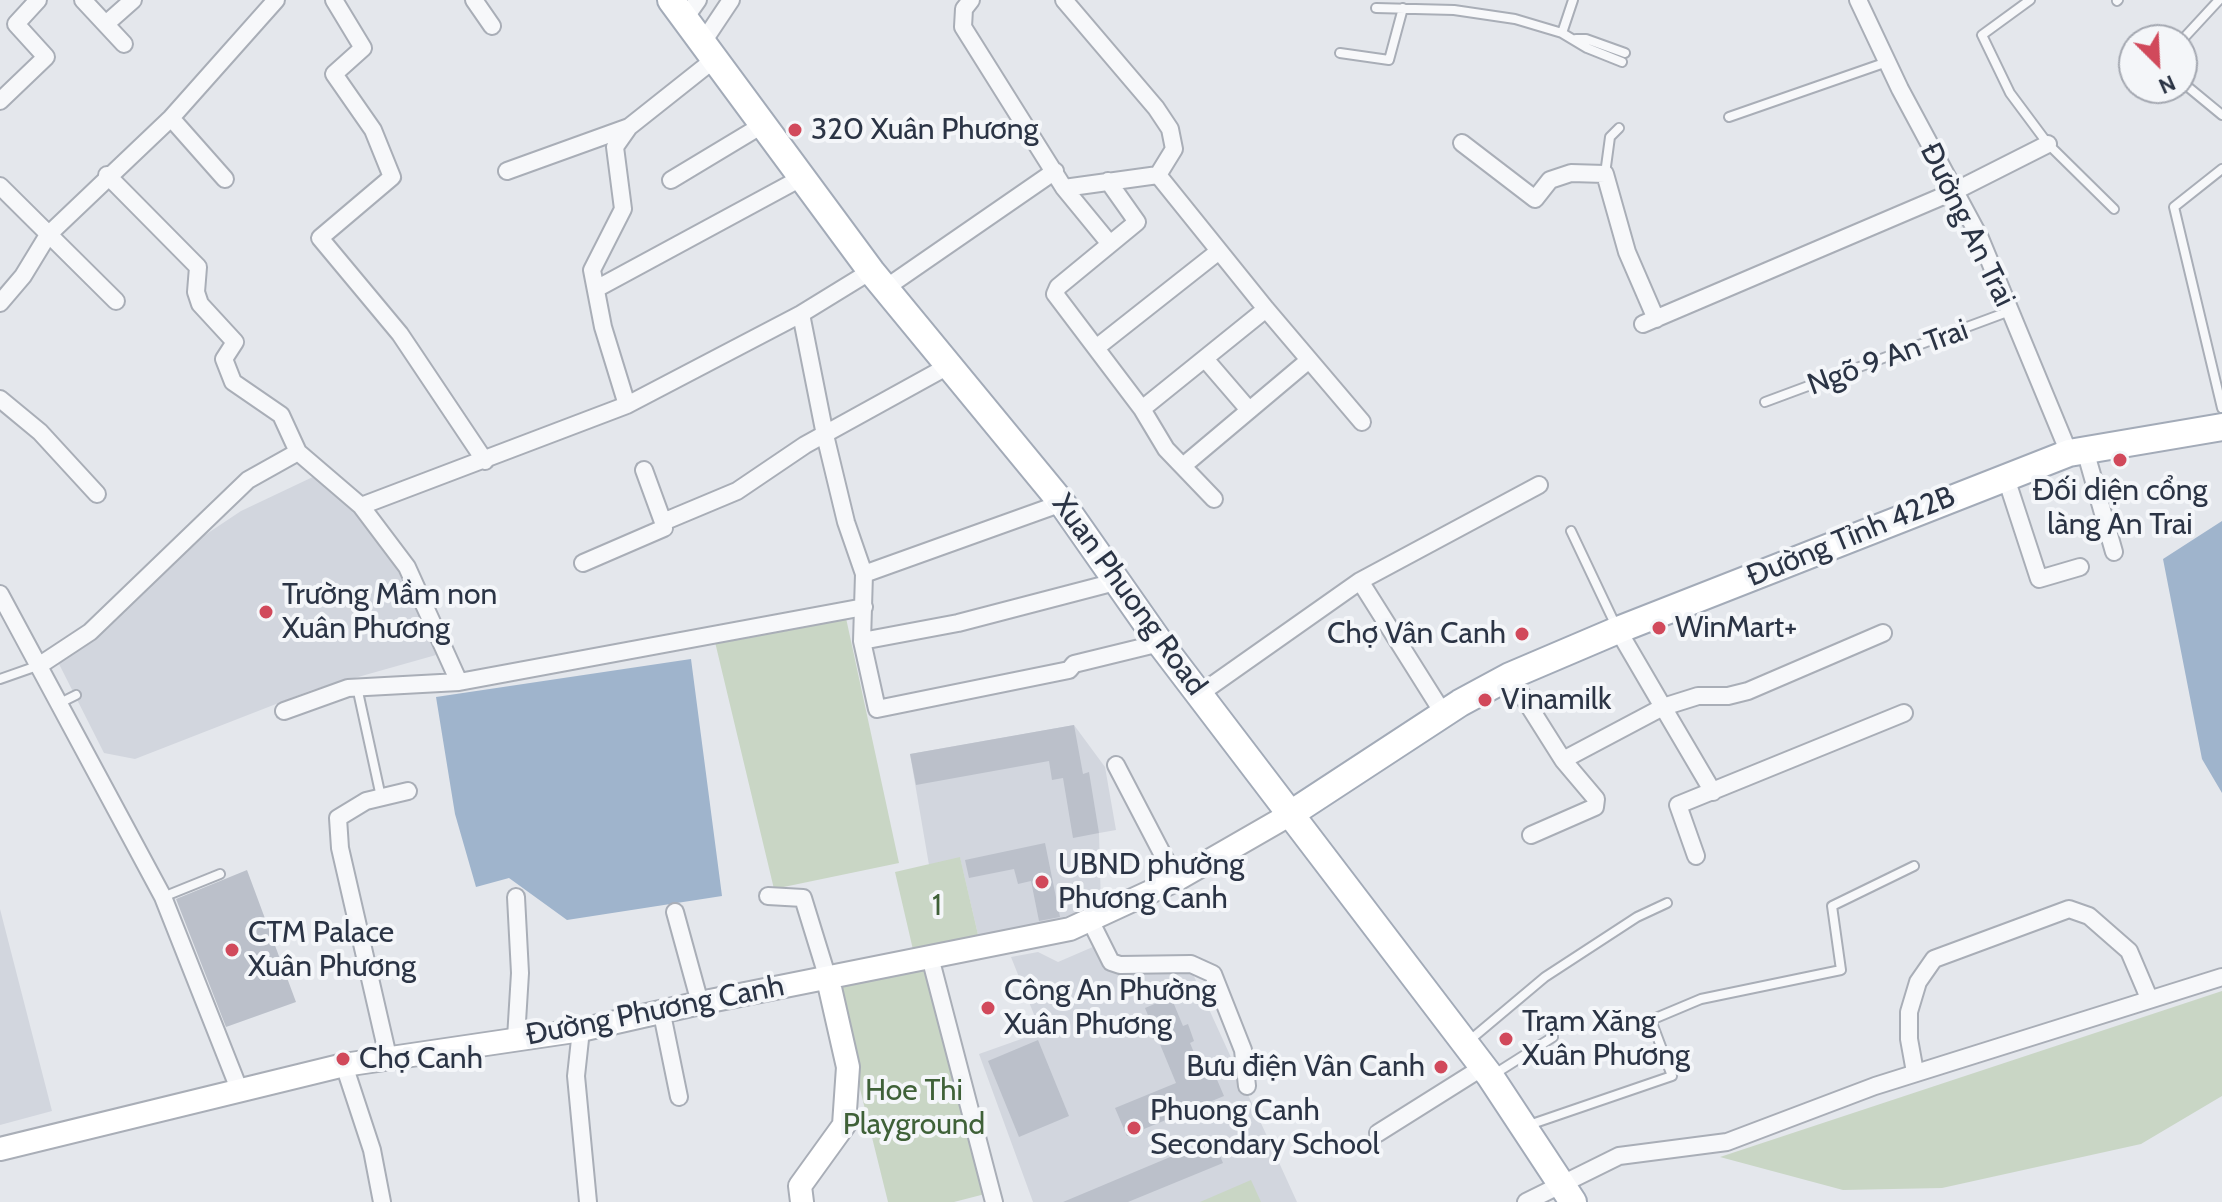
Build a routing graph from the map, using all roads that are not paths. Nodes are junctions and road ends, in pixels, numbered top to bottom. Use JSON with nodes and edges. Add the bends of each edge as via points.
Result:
{"nodes":[{"id":1,"x":38,"y":0,"type":"edge"},
{"id":2,"x":83,"y":0,"type":"edge"},
{"id":3,"x":133,"y":0,"type":"edge"},
{"id":4,"x":276,"y":0,"type":"edge"},
{"id":5,"x":334,"y":0,"type":"edge"},
{"id":6,"x":474,"y":0,"type":"edge"},
{"id":7,"x":731,"y":0,"type":"edge"},
{"id":8,"x":971,"y":0,"type":"edge"},
{"id":9,"x":1064,"y":0,"type":"edge"},
{"id":10,"x":1573,"y":0,"type":"edge"},
{"id":11,"x":1858,"y":0,"type":"edge"},
{"id":12,"x":2030,"y":0,"type":"edge"},
{"id":13,"x":2219,"y":0,"type":"edge"},
{"id":14,"x":685,"y":6,"type":"edge"},
{"id":15,"x":1376,"y":8,"type":"dead end"},
{"id":16,"x":1403,"y":8,"type":"junction"},
{"id":17,"x":107,"y":23,"type":"junction"},
{"id":18,"x":2197,"y":24,"type":"edge"},
{"id":19,"x":492,"y":26,"type":"dead end"},
{"id":20,"x":1562,"y":33,"type":"junction"},
{"id":21,"x":124,"y":44,"type":"dead end"},
{"id":22,"x":709,"y":50,"type":"junction"},
{"id":23,"x":1340,"y":53,"type":"dead end"},
{"id":24,"x":1624,"y":58,"type":"dead end"},
{"id":25,"x":1887,"y":62,"type":"junction"},
{"id":26,"x":2198,"y":95,"type":"edge"},
{"id":27,"x":0,"y":101,"type":"edge"},
{"id":28,"x":2222,"y":115,"type":"edge"},
{"id":29,"x":1729,"y":117,"type":"dead end"},
{"id":30,"x":171,"y":118,"type":"junction"},
{"id":31,"x":764,"y":124,"type":"junction"},
{"id":32,"x":629,"y":127,"type":"junction"},
{"id":33,"x":1619,"y":128,"type":"dead end"},
{"id":34,"x":1462,"y":143,"type":"dead end"},
{"id":35,"x":2048,"y":144,"type":"junction"},
{"id":36,"x":2222,"y":169,"type":"edge"},
{"id":37,"x":507,"y":171,"type":"dead end"},
{"id":38,"x":1055,"y":171,"type":"junction"},
{"id":39,"x":1605,"y":174,"type":"junction"},
{"id":40,"x":107,"y":175,"type":"junction"},
{"id":41,"x":1158,"y":175,"type":"junction"},
{"id":42,"x":803,"y":177,"type":"junction"},
{"id":43,"x":225,"y":179,"type":"dead end"},
{"id":44,"x":671,"y":180,"type":"dead end"},
{"id":45,"x":1108,"y":181,"type":"junction"},
{"id":46,"x":0,"y":186,"type":"edge"},
{"id":47,"x":1064,"y":188,"type":"junction"},
{"id":48,"x":1955,"y":191,"type":"junction"},
{"id":49,"x":2114,"y":209,"type":"dead end"},
{"id":50,"x":48,"y":235,"type":"junction"},
{"id":51,"x":1110,"y":244,"type":"junction"},
{"id":52,"x":1219,"y":251,"type":"junction"},
{"id":53,"x":879,"y":279,"type":"junction"},
{"id":54,"x":596,"y":289,"type":"junction"},
{"id":55,"x":116,"y":301,"type":"dead end"},
{"id":56,"x":0,"y":303,"type":"edge"},
{"id":57,"x":1266,"y":309,"type":"junction"},
{"id":58,"x":2010,"y":311,"type":"junction"},
{"id":59,"x":801,"y":314,"type":"junction"},
{"id":60,"x":1096,"y":348,"type":"junction"},
{"id":61,"x":1206,"y":360,"type":"junction"},
{"id":62,"x":1309,"y":360,"type":"junction"},
{"id":63,"x":950,"y":365,"type":"junction"},
{"id":64,"x":0,"y":399,"type":"edge"},
{"id":65,"x":1765,"y":402,"type":"dead end"},
{"id":66,"x":627,"y":405,"type":"junction"},
{"id":67,"x":2222,"y":408,"type":"edge"},
{"id":68,"x":1142,"y":409,"type":"junction"},
{"id":69,"x":1249,"y":410,"type":"junction"},
{"id":70,"x":1362,"y":422,"type":"dead end"},
{"id":71,"x":2222,"y":427,"type":"edge"},
{"id":72,"x":825,"y":435,"type":"junction"},
{"id":73,"x":298,"y":452,"type":"junction"},
{"id":74,"x":2077,"y":452,"type":"junction"},
{"id":75,"x":485,"y":461,"type":"junction"},
{"id":76,"x":1183,"y":466,"type":"junction"},
{"id":77,"x":644,"y":470,"type":"dead end"},
{"id":78,"x":2005,"y":475,"type":"junction"},
{"id":79,"x":1539,"y":485,"type":"dead end"},
{"id":80,"x":97,"y":494,"type":"dead end"},
{"id":81,"x":1214,"y":499,"type":"dead end"},
{"id":82,"x":1062,"y":503,"type":"junction"},
{"id":83,"x":361,"y":506,"type":"junction"},
{"id":84,"x":663,"y":522,"type":"junction"},
{"id":85,"x":1571,"y":531,"type":"dead end"},
{"id":86,"x":2114,"y":552,"type":"dead end"},
{"id":87,"x":583,"y":563,"type":"dead end"},
{"id":88,"x":2080,"y":567,"type":"dead end"},
{"id":89,"x":864,"y":574,"type":"junction"},
{"id":90,"x":1119,"y":581,"type":"junction"},
{"id":91,"x":1360,"y":581,"type":"junction"},
{"id":92,"x":0,"y":594,"type":"edge"},
{"id":93,"x":864,"y":607,"type":"junction"},
{"id":94,"x":1618,"y":630,"type":"junction"},
{"id":95,"x":1883,"y":633,"type":"dead end"},
{"id":96,"x":862,"y":641,"type":"junction"},
{"id":97,"x":1160,"y":643,"type":"junction"},
{"id":98,"x":40,"y":665,"type":"junction"},
{"id":99,"x":1510,"y":676,"type":"junction"},
{"id":100,"x":0,"y":679,"type":"edge"},
{"id":101,"x":459,"y":682,"type":"junction"},
{"id":102,"x":357,"y":687,"type":"junction"},
{"id":103,"x":1201,"y":693,"type":"junction"},
{"id":104,"x":1663,"y":707,"type":"junction"},
{"id":105,"x":284,"y":711,"type":"dead end"},
{"id":106,"x":1443,"y":713,"type":"junction"},
{"id":107,"x":1904,"y":713,"type":"dead end"},
{"id":108,"x":1563,"y":760,"type":"junction"},
{"id":109,"x":1116,"y":765,"type":"dead end"},
{"id":110,"x":408,"y":791,"type":"dead end"},
{"id":111,"x":1713,"y":792,"type":"junction"},
{"id":112,"x":381,"y":797,"type":"junction"},
{"id":113,"x":1289,"y":815,"type":"junction"},
{"id":114,"x":1531,"y":835,"type":"dead end"},
{"id":115,"x":1696,"y":856,"type":"dead end"},
{"id":116,"x":1914,"y":866,"type":"dead end"},
{"id":117,"x":220,"y":874,"type":"dead end"},
{"id":118,"x":1176,"y":880,"type":"junction"},
{"id":119,"x":768,"y":896,"type":"dead end"},
{"id":120,"x":163,"y":897,"type":"junction"},
{"id":121,"x":516,"y":897,"type":"dead end"},
{"id":122,"x":1667,"y":903,"type":"dead end"},
{"id":123,"x":675,"y":912,"type":"dead end"},
{"id":124,"x":1091,"y":922,"type":"junction"},
{"id":125,"x":930,"y":957,"type":"junction"},
{"id":126,"x":2222,"y":977,"type":"edge"},
{"id":127,"x":828,"y":979,"type":"junction"},
{"id":128,"x":2149,"y":998,"type":"junction"},
{"id":129,"x":700,"y":1003,"type":"junction"},
{"id":130,"x":662,"y":1014,"type":"junction"},
{"id":131,"x":581,"y":1030,"type":"junction"},
{"id":132,"x":1553,"y":1037,"type":"dead end"},
{"id":133,"x":516,"y":1038,"type":"junction"},
{"id":134,"x":1466,"y":1043,"type":"junction"},
{"id":135,"x":389,"y":1061,"type":"junction"},
{"id":136,"x":344,"y":1065,"type":"junction"},
{"id":137,"x":1487,"y":1072,"type":"junction"},
{"id":138,"x":1915,"y":1072,"type":"junction"},
{"id":139,"x":1247,"y":1086,"type":"dead end"},
{"id":140,"x":239,"y":1089,"type":"junction"},
{"id":141,"x":679,"y":1097,"type":"dead end"},
{"id":142,"x":1524,"y":1127,"type":"junction"},
{"id":143,"x":1378,"y":1133,"type":"dead end"},
{"id":144,"x":0,"y":1149,"type":"edge"},
{"id":145,"x":1567,"y":1193,"type":"edge"},
{"id":146,"x":382,"y":1202,"type":"edge"},
{"id":147,"x":588,"y":1202,"type":"edge"},
{"id":148,"x":802,"y":1202,"type":"edge"},
{"id":149,"x":994,"y":1202,"type":"edge"},
{"id":150,"x":1526,"y":1202,"type":"edge"}],
"edges":[{"from":1,"to":27,"type":"street","via":[[16,24],[46,57]]},
{"from":2,"to":17,"type":"street"},
{"from":3,"to":17,"type":"street"},
{"from":4,"to":30,"type":"street"},
{"from":5,"to":75,"type":"street","via":[[363,48],[334,74],[373,130],[392,177],[320,238],[400,334]]},
{"from":6,"to":19,"type":"street"},
{"from":7,"to":22,"type":"street"},
{"from":8,"to":38,"type":"street","via":[[964,9],[963,27]]},
{"from":9,"to":41,"type":"street","via":[[1170,129],[1174,149]]},
{"from":10,"to":20,"type":"lane"},
{"from":11,"to":25,"type":"street","name":"Đường An Trai"},
{"from":12,"to":35,"type":"lane","via":[[1982,35],[2010,93]]},
{"from":13,"to":18,"type":"lane"},
{"from":14,"to":22,"type":"main road","name":"Xuan Phuong Road"},
{"from":15,"to":16,"type":"lane"},
{"from":16,"to":20,"type":"lane","via":[[1469,12]]},
{"from":16,"to":23,"type":"lane","via":[[1389,60]]},
{"from":17,"to":21,"type":"street"},
{"from":20,"to":24,"type":"lane","via":[[1587,48]]},
{"from":22,"to":31,"type":"main road","name":"Xuan Phuong Road"},
{"from":22,"to":32,"type":"street"},
{"from":25,"to":29,"type":"lane"},
{"from":25,"to":48,"type":"street","name":"Đường An Trai"},
{"from":26,"to":28,"type":"lane"},
{"from":30,"to":40,"type":"street"},
{"from":30,"to":43,"type":"street"},
{"from":31,"to":42,"type":"main road","name":"Xuan Phuong Road"},
{"from":31,"to":44,"type":"street"},
{"from":32,"to":37,"type":"street"},
{"from":32,"to":54,"type":"street","via":[[615,147],[623,209],[592,270]]},
{"from":33,"to":39,"type":"lane","via":[[1610,137]]},
{"from":34,"to":39,"type":"street","via":[[1535,199],[1550,180],[1571,173]]},
{"from":35,"to":48,"type":"street"},
{"from":35,"to":49,"type":"lane"},
{"from":36,"to":67,"type":"lane","via":[[2174,207]]},
{"from":38,"to":47,"type":"street"},
{"from":38,"to":53,"type":"street"},
{"from":39,"to":48,"type":"street","via":[[1650,322]]},
{"from":40,"to":50,"type":"street"},
{"from":40,"to":73,"type":"street","via":[[198,267],[200,304],[235,342],[224,359],[232,381],[281,415]]},
{"from":41,"to":45,"type":"street"},
{"from":41,"to":52,"type":"street"},
{"from":42,"to":53,"type":"main road","name":"Xuan Phuong Road"},
{"from":42,"to":54,"type":"street"},
{"from":45,"to":47,"type":"street"},
{"from":45,"to":51,"type":"street","via":[[1137,222]]},
{"from":46,"to":50,"type":"street"},
{"from":47,"to":51,"type":"street"},
{"from":48,"to":58,"type":"street","name":"Đường An Trai"},
{"from":50,"to":55,"type":"street"},
{"from":50,"to":56,"type":"street"},
{"from":51,"to":60,"type":"street","via":[[1055,294]]},
{"from":52,"to":57,"type":"street"},
{"from":52,"to":60,"type":"street"},
{"from":53,"to":59,"type":"street"},
{"from":53,"to":63,"type":"main road","name":"Xuan Phuong Road"},
{"from":54,"to":66,"type":"street"},
{"from":57,"to":61,"type":"street"},
{"from":57,"to":62,"type":"street"},
{"from":58,"to":65,"type":"lane","name":"Ngõ 9 An Trai"},
{"from":58,"to":74,"type":"street","name":"Đường An Trai"},
{"from":59,"to":66,"type":"street"},
{"from":59,"to":72,"type":"street"},
{"from":60,"to":68,"type":"street"},
{"from":61,"to":68,"type":"street"},
{"from":61,"to":69,"type":"street"},
{"from":62,"to":69,"type":"street"},
{"from":62,"to":70,"type":"street"},
{"from":63,"to":72,"type":"street"},
{"from":63,"to":82,"type":"main road","name":"Xuan Phuong Road"},
{"from":64,"to":80,"type":"street","via":[[40,432]]},
{"from":66,"to":75,"type":"street"},
{"from":68,"to":76,"type":"street"},
{"from":69,"to":76,"type":"street"},
{"from":71,"to":74,"type":"main road","name":"Đường Tỉnh 422B"},
{"from":72,"to":84,"type":"street","via":[[737,491]]},
{"from":72,"to":89,"type":"street"},
{"from":73,"to":83,"type":"street"},
{"from":73,"to":98,"type":"street","via":[[248,480],[90,632]]},
{"from":74,"to":78,"type":"main road","name":"Đường Tỉnh 422B"},
{"from":74,"to":86,"type":"street","name":"Đường An Trai"},
{"from":75,"to":83,"type":"street"},
{"from":76,"to":81,"type":"street"},
{"from":77,"to":84,"type":"street"},
{"from":78,"to":88,"type":"street","via":[[2039,579]]},
{"from":78,"to":94,"type":"main road","name":"Đường Tỉnh 422B"},
{"from":79,"to":91,"type":"street"},
{"from":82,"to":89,"type":"street"},
{"from":82,"to":90,"type":"main road","name":"Xuan Phuong Road"},
{"from":83,"to":101,"type":"street","via":[[407,567]]},
{"from":84,"to":87,"type":"street","via":[[664,528]]},
{"from":85,"to":94,"type":"lane"},
{"from":89,"to":93,"type":"street"},
{"from":90,"to":96,"type":"street","via":[[958,623]]},
{"from":90,"to":97,"type":"main road","name":"Xuan Phuong Road"},
{"from":91,"to":103,"type":"street"},
{"from":91,"to":106,"type":"street"},
{"from":92,"to":98,"type":"street"},
{"from":93,"to":96,"type":"street"},
{"from":93,"to":101,"type":"street"},
{"from":94,"to":99,"type":"main road","name":"Đường Tỉnh 422B"},
{"from":94,"to":104,"type":"street"},
{"from":95,"to":104,"type":"street","via":[[1748,691],[1698,696]]},
{"from":96,"to":97,"type":"street","via":[[877,709],[1069,670],[1074,664]]},
{"from":97,"to":103,"type":"main road","name":"Xuan Phuong Road"},
{"from":98,"to":100,"type":"lane"},
{"from":98,"to":120,"type":"street","via":[[68,699]]},
{"from":99,"to":106,"type":"main road","name":"Đường Tỉnh 422B"},
{"from":99,"to":108,"type":"street"},
{"from":101,"to":102,"type":"street"},
{"from":102,"to":105,"type":"street"},
{"from":102,"to":112,"type":"lane"},
{"from":103,"to":113,"type":"main road","name":"Xuan Phuong Road"},
{"from":104,"to":108,"type":"street"},
{"from":104,"to":111,"type":"street"},
{"from":106,"to":113,"type":"main road","name":"Đường Tỉnh 422B"},
{"from":107,"to":111,"type":"street"},
{"from":108,"to":114,"type":"street","via":[[1596,799],[1595,807]]},
{"from":109,"to":118,"type":"street"},
{"from":110,"to":112,"type":"street"},
{"from":111,"to":115,"type":"street","via":[[1678,805]]},
{"from":112,"to":135,"type":"street","via":[[338,818],[340,848]]},
{"from":113,"to":118,"type":"street","name":"Đường Phương Canh"},
{"from":113,"to":134,"type":"main road","name":"Xuan Phuong Road"},
{"from":116,"to":142,"type":"lane","via":[[1832,906],[1841,970],[1701,999],[1651,1020],[1672,1076]]},
{"from":117,"to":120,"type":"lane"},
{"from":118,"to":124,"type":"street","name":"Đường Phương Canh"},
{"from":119,"to":127,"type":"street","via":[[803,898]]},
{"from":120,"to":140,"type":"street"},
{"from":121,"to":133,"type":"street"},
{"from":122,"to":134,"type":"lane","via":[[1545,977]]},
{"from":123,"to":129,"type":"street"},
{"from":124,"to":125,"type":"street","name":"Đường Phương Canh"},
{"from":124,"to":139,"type":"street","via":[[1111,962],[1191,964],[1213,974],[1243,1050]]},
{"from":125,"to":127,"type":"street","name":"Đường Phương Canh"},
{"from":125,"to":149,"type":"street"},
{"from":126,"to":128,"type":"street"},
{"from":127,"to":129,"type":"street","name":"Đường Phương Canh"},
{"from":127,"to":148,"type":"street","via":[[848,1067],[844,1125],[800,1186]]},
{"from":128,"to":138,"type":"street"},
{"from":128,"to":138,"type":"street","via":[[2129,951],[2089,916],[2069,909],[1934,959],[1918,982],[1909,1012]]},
{"from":129,"to":130,"type":"street","name":"Đường Phương Canh"},
{"from":130,"to":131,"type":"street","name":"Đường Phương Canh"},
{"from":130,"to":141,"type":"street"},
{"from":131,"to":133,"type":"street","name":"Đường Phương Canh"},
{"from":131,"to":147,"type":"street","via":[[576,1076]]},
{"from":132,"to":137,"type":"lane"},
{"from":133,"to":135,"type":"street","name":"Đường Phương Canh"},
{"from":134,"to":137,"type":"main road","name":"Xuan Phuong Road"},
{"from":135,"to":136,"type":"street","name":"Đường Phương Canh"},
{"from":136,"to":140,"type":"street","name":"Đường Phương Canh"},
{"from":136,"to":146,"type":"street","via":[[372,1150]]},
{"from":137,"to":142,"type":"main road","name":"Xuan Phuong Road"},
{"from":137,"to":143,"type":"street"},
{"from":138,"to":145,"type":"street","via":[[1727,1142],[1619,1156]]},
{"from":140,"to":144,"type":"street","name":"Đường Phương Canh"},
{"from":142,"to":145,"type":"main road","name":"Xuan Phuong Road"},
{"from":145,"to":150,"type":"street"}]}
